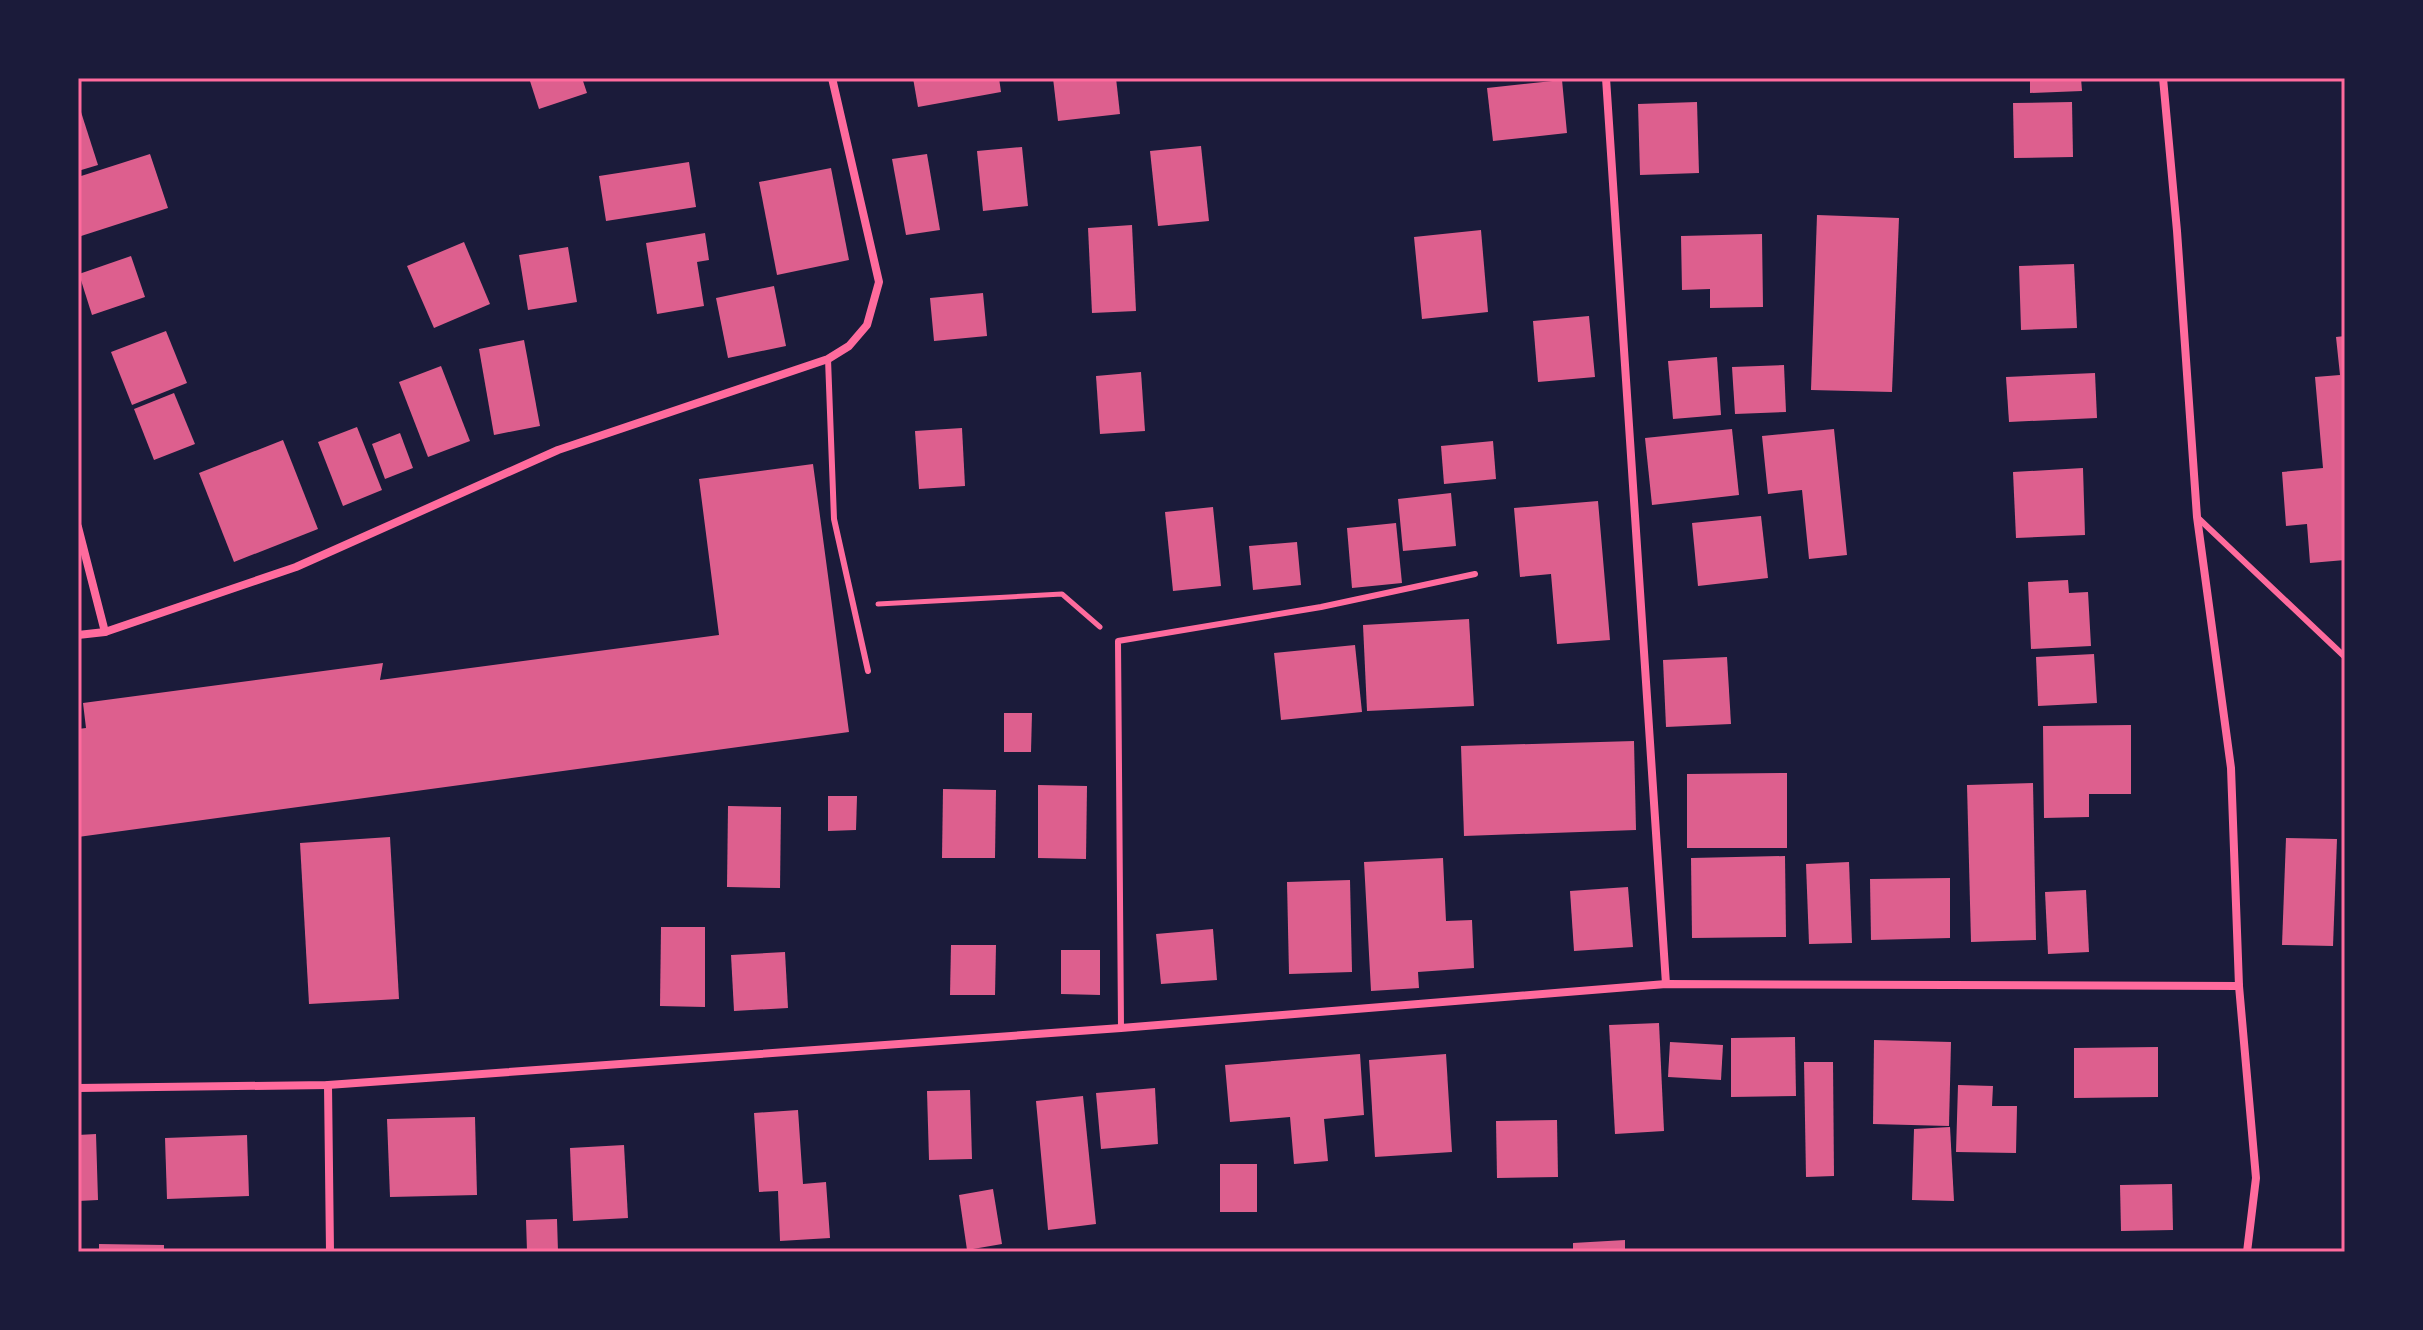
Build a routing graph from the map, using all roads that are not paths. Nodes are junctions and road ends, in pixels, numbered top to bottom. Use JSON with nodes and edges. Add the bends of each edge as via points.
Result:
{"nodes":[{"id":1,"x":832,"y":78,"type":"edge"},
{"id":2,"x":1606,"y":78,"type":"edge"},
{"id":3,"x":2163,"y":78,"type":"edge"},
{"id":4,"x":828,"y":359,"type":"junction"},
{"id":5,"x":2197,"y":517,"type":"junction"},
{"id":6,"x":78,"y":527,"type":"edge"},
{"id":7,"x":1475,"y":574,"type":"dead end"},
{"id":8,"x":105,"y":632,"type":"junction"},
{"id":9,"x":78,"y":635,"type":"edge"},
{"id":10,"x":2345,"y":657,"type":"edge"},
{"id":11,"x":868,"y":671,"type":"dead end"},
{"id":12,"x":1666,"y":984,"type":"junction"},
{"id":13,"x":2239,"y":986,"type":"junction"},
{"id":14,"x":1121,"y":1028,"type":"junction"},
{"id":15,"x":328,"y":1085,"type":"junction"},
{"id":16,"x":78,"y":1088,"type":"edge"},
{"id":17,"x":330,"y":1252,"type":"edge"},
{"id":18,"x":2247,"y":1252,"type":"edge"}],
"edges":[{"from":1,"to":4,"type":"street","via":[[879,282],[867,325],[849,346]]},
{"from":2,"to":12,"type":"street"},
{"from":3,"to":5,"type":"street"},
{"from":4,"to":8,"type":"street","via":[[558,450],[296,567]]},
{"from":4,"to":11,"type":"lane","via":[[834,519]]},
{"from":5,"to":10,"type":"lane"},
{"from":5,"to":13,"type":"street","via":[[2231,768]]},
{"from":6,"to":8,"type":"street"},
{"from":7,"to":14,"type":"lane","via":[[1321,607],[1118,641]]},
{"from":8,"to":9,"type":"street"},
{"from":12,"to":13,"type":"street"},
{"from":12,"to":14,"type":"street"},
{"from":13,"to":18,"type":"street","via":[[2256,1178]]},
{"from":14,"to":15,"type":"street"},
{"from":15,"to":16,"type":"street"},
{"from":15,"to":17,"type":"street"}]}
